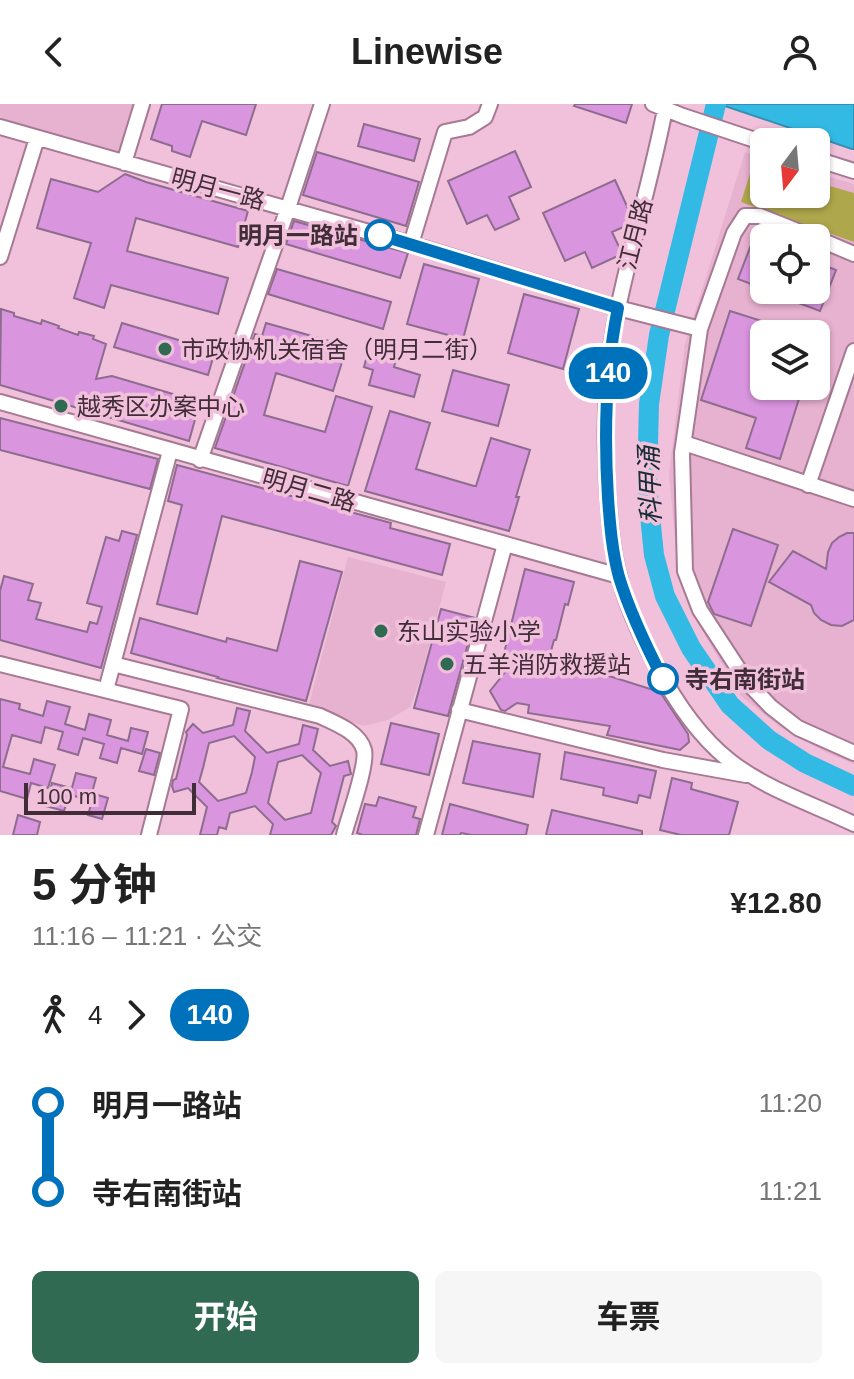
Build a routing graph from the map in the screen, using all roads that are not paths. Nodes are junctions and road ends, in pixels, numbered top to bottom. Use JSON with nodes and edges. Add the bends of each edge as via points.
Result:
{"nodes":[{"id":1,"x":142,"y":104,"type":"edge"},
{"id":2,"x":322,"y":104,"type":"edge"},
{"id":3,"x":490,"y":104,"type":"edge"},
{"id":4,"x":659,"y":106,"type":"edge"},
{"id":5,"x":0,"y":127,"type":"edge"},
{"id":6,"x":37,"y":138,"type":"junction"},
{"id":7,"x":750,"y":139,"type":"edge"},
{"id":8,"x":124,"y":163,"type":"junction"},
{"id":9,"x":830,"y":163,"type":"edge"},
{"id":10,"x":854,"y":171,"type":"edge"},
{"id":11,"x":288,"y":208,"type":"junction"},
{"id":12,"x":780,"y":224,"type":"edge"},
{"id":13,"x":411,"y":244,"type":"junction"},
{"id":14,"x":830,"y":244,"type":"edge"},
{"id":15,"x":854,"y":254,"type":"edge"},
{"id":16,"x":0,"y":257,"type":"edge"},
{"id":17,"x":618,"y":308,"type":"junction"},
{"id":18,"x":700,"y":329,"type":"junction"},
{"id":19,"x":854,"y":351,"type":"edge"},
{"id":20,"x":0,"y":402,"type":"edge"},
{"id":21,"x":684,"y":443,"type":"junction"},
{"id":22,"x":170,"y":451,"type":"junction"},
{"id":23,"x":200,"y":460,"type":"junction"},
{"id":24,"x":808,"y":485,"type":"junction"},
{"id":25,"x":854,"y":499,"type":"edge"},
{"id":26,"x":505,"y":544,"type":"junction"},
{"id":27,"x":619,"y":576,"type":"junction"},
{"id":28,"x":0,"y":664,"type":"edge"},
{"id":29,"x":113,"y":664,"type":"junction"},
{"id":30,"x":106,"y":690,"type":"junction"},
{"id":31,"x":459,"y":710,"type":"junction"},
{"id":32,"x":854,"y":753,"type":"edge"},
{"id":33,"x":751,"y":776,"type":"junction"},
{"id":34,"x":854,"y":824,"type":"edge"},
{"id":35,"x":149,"y":835,"type":"edge"},
{"id":36,"x":344,"y":835,"type":"edge"},
{"id":37,"x":426,"y":835,"type":"edge"}],
"edges":[{"from":1,"to":8,"type":"street"},
{"from":2,"to":11,"type":"street"},
{"from":3,"to":13,"type":"street","via":[[485,117],[469,127],[445,132]]},
{"from":4,"to":7,"type":"street","name":"江月路"},
{"from":4,"to":17,"type":"street","name":"江月路"},
{"from":5,"to":6,"type":"street","name":"明月一路"},
{"from":6,"to":8,"type":"street","name":"明月一路"},
{"from":6,"to":16,"type":"street"},
{"from":8,"to":11,"type":"street","name":"明月一路"},
{"from":9,"to":10,"type":"street"},
{"from":11,"to":13,"type":"street","name":"明月一路"},
{"from":11,"to":23,"type":"street"},
{"from":12,"to":18,"type":"street","via":[[745,216]]},
{"from":13,"to":17,"type":"street","name":"明月一路"},
{"from":14,"to":15,"type":"street"},
{"from":17,"to":18,"type":"street","name":"明月一路"},
{"from":17,"to":27,"type":"street","name":"江月路","via":[[606,431]]},
{"from":18,"to":21,"type":"street"},
{"from":19,"to":24,"type":"street"},
{"from":20,"to":22,"type":"street","name":"明月二路"},
{"from":21,"to":24,"type":"street"},
{"from":21,"to":32,"type":"street","via":[[685,571],[700,610],[747,682],[771,707],[798,728]]},
{"from":22,"to":23,"type":"street","name":"明月二路"},
{"from":22,"to":29,"type":"street"},
{"from":23,"to":26,"type":"street","name":"明月二路"},
{"from":24,"to":25,"type":"street"},
{"from":26,"to":27,"type":"street","name":"明月二路"},
{"from":26,"to":31,"type":"street"},
{"from":27,"to":33,"type":"street","name":"江月路","via":[[645,644],[680,706],[713,747]]},
{"from":28,"to":30,"type":"street"},
{"from":29,"to":30,"type":"street"},
{"from":29,"to":36,"type":"street","via":[[320,716],[343,727],[364,749]]},
{"from":30,"to":35,"type":"street","via":[[181,709]]},
{"from":31,"to":33,"type":"street"},
{"from":31,"to":37,"type":"street"},
{"from":33,"to":34,"type":"street","name":"江月路"}]}
